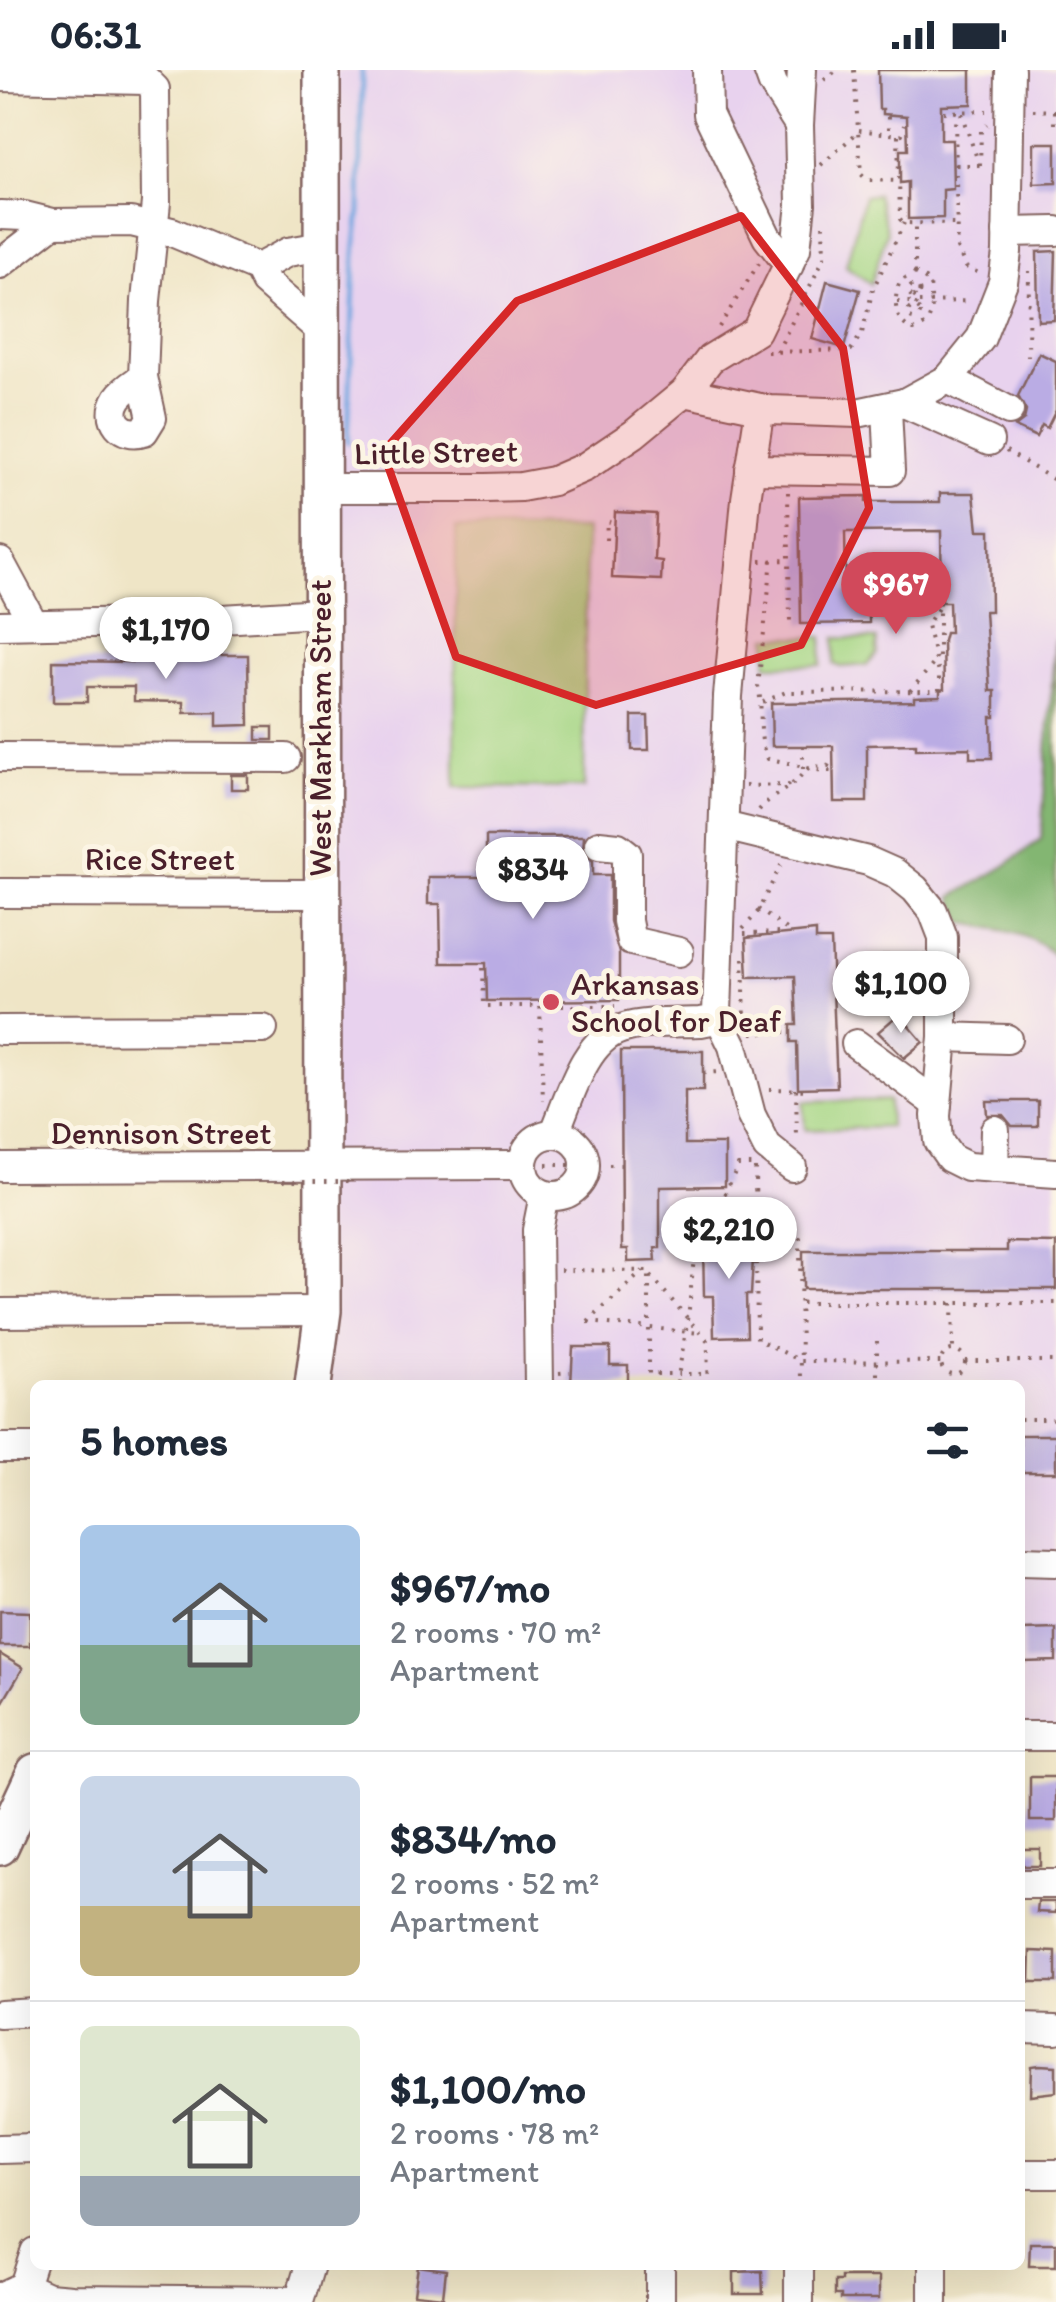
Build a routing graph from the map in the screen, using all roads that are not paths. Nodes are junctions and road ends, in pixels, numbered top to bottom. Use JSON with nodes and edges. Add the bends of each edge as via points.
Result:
{"nodes":[{"id":1,"x":322,"y":70,"type":"edge"},
{"id":2,"x":707,"y":70,"type":"edge"},
{"id":3,"x":768,"y":70,"type":"edge"},
{"id":4,"x":1010,"y":70,"type":"edge"},
{"id":5,"x":815,"y":75,"type":"edge"},
{"id":6,"x":0,"y":77,"type":"edge"},
{"id":7,"x":799,"y":125,"type":"junction"},
{"id":8,"x":0,"y":215,"type":"edge"},
{"id":9,"x":53,"y":222,"type":"junction"},
{"id":10,"x":152,"y":228,"type":"junction"},
{"id":11,"x":1056,"y":230,"type":"edge"},
{"id":12,"x":1007,"y":232,"type":"junction"},
{"id":13,"x":322,"y":246,"type":"junction"},
{"id":14,"x":0,"y":264,"type":"edge"},
{"id":15,"x":789,"y":265,"type":"junction"},
{"id":16,"x":258,"y":268,"type":"junction"},
{"id":17,"x":320,"y":330,"type":"junction"},
{"id":18,"x":144,"y":377,"type":"dead end"},
{"id":19,"x":948,"y":379,"type":"junction"},
{"id":20,"x":686,"y":392,"type":"junction"},
{"id":21,"x":895,"y":406,"type":"junction"},
{"id":22,"x":760,"y":408,"type":"junction"},
{"id":23,"x":1008,"y":411,"type":"dead end"},
{"id":24,"x":989,"y":441,"type":"road end"},
{"id":25,"x":750,"y":470,"type":"junction"},
{"id":26,"x":320,"y":488,"type":"junction"},
{"id":27,"x":0,"y":562,"type":"edge"},
{"id":28,"x":320,"y":613,"type":"junction"},
{"id":29,"x":33,"y":623,"type":"junction"},
{"id":30,"x":0,"y":624,"type":"edge"},
{"id":31,"x":0,"y":758,"type":"edge"},
{"id":32,"x":286,"y":758,"type":"dead end"},
{"id":33,"x":735,"y":828,"type":"junction"},
{"id":34,"x":598,"y":846,"type":"dead end"},
{"id":35,"x":0,"y":893,"type":"edge"},
{"id":36,"x":320,"y":894,"type":"junction"},
{"id":37,"x":679,"y":952,"type":"dead end"},
{"id":38,"x":717,"y":1012,"type":"junction"},
{"id":39,"x":263,"y":1029,"type":"dead end"},
{"id":40,"x":0,"y":1030,"type":"edge"},
{"id":41,"x":943,"y":1037,"type":"junction"},
{"id":42,"x":1006,"y":1039,"type":"dead end"},
{"id":43,"x":856,"y":1044,"type":"dead end"},
{"id":44,"x":937,"y":1104,"type":"junction"},
{"id":45,"x":995,"y":1130,"type":"dead end"},
{"id":46,"x":549,"y":1135,"type":"junction"},
{"id":47,"x":523,"y":1165,"type":"junction"},
{"id":48,"x":779,"y":1166,"type":"road end"},
{"id":49,"x":0,"y":1168,"type":"edge"},
{"id":50,"x":994,"y":1169,"type":"junction"},
{"id":51,"x":336,"y":1174,"type":"junction"},
{"id":52,"x":1056,"y":1174,"type":"edge"},
{"id":53,"x":544,"y":1195,"type":"junction"},
{"id":54,"x":322,"y":1311,"type":"junction"},
{"id":55,"x":0,"y":1313,"type":"edge"},
{"id":56,"x":558,"y":1377,"type":"edge"},
{"id":57,"x":314,"y":1380,"type":"edge"},
{"id":58,"x":0,"y":1448,"type":"edge"},
{"id":59,"x":30,"y":1448,"type":"edge"},
{"id":60,"x":1025,"y":1561,"type":"edge"},
{"id":61,"x":1056,"y":1562,"type":"edge"},
{"id":62,"x":1025,"y":1736,"type":"edge"},
{"id":63,"x":1056,"y":1736,"type":"edge"},
{"id":64,"x":30,"y":1783,"type":"edge"},
{"id":65,"x":0,"y":1847,"type":"edge"},
{"id":66,"x":1025,"y":1884,"type":"edge"},
{"id":67,"x":1056,"y":1884,"type":"edge"},
{"id":68,"x":30,"y":2012,"type":"edge"},
{"id":69,"x":0,"y":2014,"type":"edge"},
{"id":70,"x":1025,"y":2028,"type":"edge"},
{"id":71,"x":1056,"y":2029,"type":"edge"},
{"id":72,"x":0,"y":2148,"type":"edge"},
{"id":73,"x":30,"y":2148,"type":"edge"},
{"id":74,"x":1025,"y":2174,"type":"edge"},
{"id":75,"x":1056,"y":2174,"type":"edge"},
{"id":76,"x":30,"y":2265,"type":"edge"},
{"id":77,"x":309,"y":2270,"type":"edge"},
{"id":78,"x":660,"y":2270,"type":"edge"},
{"id":79,"x":799,"y":2270,"type":"edge"},
{"id":80,"x":933,"y":2270,"type":"edge"},
{"id":81,"x":18,"y":2295,"type":"edge"},
{"id":82,"x":299,"y":2302,"type":"edge"},
{"id":83,"x":660,"y":2302,"type":"edge"},
{"id":84,"x":799,"y":2302,"type":"edge"},
{"id":85,"x":933,"y":2302,"type":"edge"}],
"edges":[{"from":1,"to":13,"type":"main road","name":"West Markham Street"},
{"from":2,"to":15,"type":"street","via":[[708,114],[770,241]]},
{"from":3,"to":7,"type":"street"},
{"from":4,"to":12,"type":"street","via":[[1012,110],[993,165]]},
{"from":5,"to":7,"type":"street","name":"Little Street"},
{"from":6,"to":10,"type":"street","via":[[152,83]]},
{"from":7,"to":15,"type":"street","name":"Little Street","via":[[801,204]]},
{"from":8,"to":9,"type":"street"},
{"from":9,"to":10,"type":"street","via":[[118,220]]},
{"from":9,"to":14,"type":"street"},
{"from":10,"to":16,"type":"street"},
{"from":10,"to":18,"type":"street"},
{"from":11,"to":12,"type":"street"},
{"from":12,"to":19,"type":"street","via":[[994,310]]},
{"from":13,"to":16,"type":"street","via":[[288,252]]},
{"from":13,"to":17,"type":"main road","name":"West Markham Street"},
{"from":15,"to":20,"type":"street","name":"Little Street","via":[[756,331],[710,359]]},
{"from":16,"to":17,"type":"street","via":[[264,282]]},
{"from":17,"to":26,"type":"main road","name":"West Markham Street"},
{"from":19,"to":21,"type":"street"},
{"from":19,"to":23,"type":"street"},
{"from":20,"to":22,"type":"street"},
{"from":20,"to":26,"type":"street","name":"Little Street","via":[[604,455],[540,485]]},
{"from":21,"to":22,"type":"street","via":[[822,413]]},
{"from":21,"to":24,"type":"street"},
{"from":21,"to":25,"type":"street","via":[[890,471]]},
{"from":22,"to":25,"type":"street"},
{"from":25,"to":33,"type":"street","via":[[728,696]]},
{"from":26,"to":28,"type":"main road","name":"West Markham Street"},
{"from":27,"to":29,"type":"street"},
{"from":28,"to":29,"type":"street"},
{"from":28,"to":36,"type":"main road","name":"West Markham Street"},
{"from":29,"to":30,"type":"street"},
{"from":31,"to":32,"type":"street"},
{"from":33,"to":38,"type":"street"},
{"from":33,"to":41,"type":"street","via":[[868,860],[915,889],[943,937]]},
{"from":34,"to":37,"type":"street","via":[[627,854],[631,941]]},
{"from":35,"to":36,"type":"street","name":"Rice Street"},
{"from":36,"to":51,"type":"main road","name":"West Markham Street"},
{"from":38,"to":46,"type":"street","via":[[711,1020],[614,1033],[588,1060]]},
{"from":38,"to":48,"type":"street","via":[[755,1123]]},
{"from":39,"to":40,"type":"street"},
{"from":41,"to":42,"type":"street"},
{"from":41,"to":44,"type":"street"},
{"from":43,"to":44,"type":"street"},
{"from":44,"to":50,"type":"street","via":[[938,1141],[950,1158]]},
{"from":45,"to":50,"type":"street"},
{"from":46,"to":47,"type":"street","via":[[529,1147]]},
{"from":46,"to":53,"type":"street","via":[[580,1147],[586,1165],[574,1189]]},
{"from":47,"to":51,"type":"street","name":"Dennison Street","via":[[344,1165]]},
{"from":47,"to":53,"type":"street","via":[[529,1184]]},
{"from":49,"to":51,"type":"street","name":"Dennison Street"},
{"from":50,"to":52,"type":"street"},
{"from":51,"to":54,"type":"main road","name":"West Markham Street"},
{"from":53,"to":56,"type":"street","via":[[537,1230]]},
{"from":54,"to":55,"type":"street"},
{"from":54,"to":57,"type":"main road","name":"West Markham Street"},
{"from":58,"to":59,"type":"street"},
{"from":60,"to":61,"type":"street"},
{"from":62,"to":63,"type":"street"},
{"from":64,"to":65,"type":"main road"},
{"from":66,"to":67,"type":"street"},
{"from":68,"to":69,"type":"street"},
{"from":70,"to":71,"type":"street"},
{"from":72,"to":73,"type":"street"},
{"from":74,"to":75,"type":"street"},
{"from":76,"to":81,"type":"street"},
{"from":77,"to":82,"type":"street"},
{"from":78,"to":83,"type":"street"},
{"from":79,"to":84,"type":"street"},
{"from":80,"to":85,"type":"street"},
{"from":81,"to":82,"type":"street"}]}
